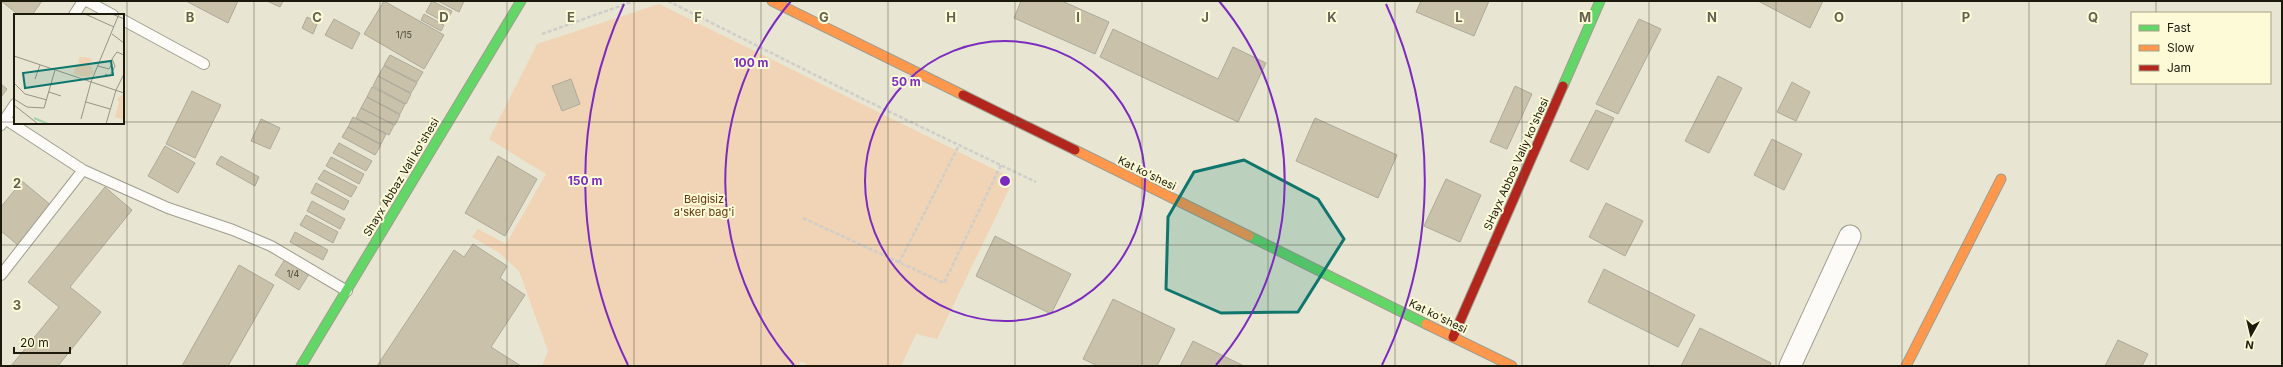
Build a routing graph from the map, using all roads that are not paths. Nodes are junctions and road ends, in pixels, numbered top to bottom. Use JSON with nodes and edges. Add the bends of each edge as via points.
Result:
{"nodes":[{"id":1,"x":83,"y":1,"type":"edge"},
{"id":2,"x":87,"y":1,"type":"edge"},
{"id":3,"x":521,"y":1,"type":"edge"},
{"id":4,"x":772,"y":1,"type":"edge"},
{"id":5,"x":1600,"y":1,"type":"edge"},
{"id":6,"x":75,"y":14,"type":"edge"},
{"id":7,"x":111,"y":14,"type":"edge"},
{"id":8,"x":124,"y":21,"type":"edge"},
{"id":9,"x":204,"y":64,"type":"dead end"},
{"id":10,"x":14,"y":106,"type":"edge"},
{"id":11,"x":3,"y":122,"type":"edge"},
{"id":12,"x":83,"y":170,"type":"junction"},
{"id":13,"x":2001,"y":179,"type":"dead end"},
{"id":14,"x":1850,"y":236,"type":"dead end"},
{"id":15,"x":1,"y":275,"type":"edge"},
{"id":16,"x":347,"y":291,"type":"junction"},
{"id":17,"x":1453,"y":337,"type":"junction"},
{"id":18,"x":301,"y":366,"type":"edge"},
{"id":19,"x":1512,"y":366,"type":"edge"},
{"id":20,"x":1790,"y":366,"type":"edge"},
{"id":21,"x":1906,"y":366,"type":"edge"}],
"edges":[{"from":1,"to":6,"type":"lane"},
{"from":2,"to":7,"type":"lane"},
{"from":3,"to":16,"type":"street","name":"Shayx Abbaz Vali ko'shesi"},
{"from":4,"to":17,"type":"street","name":"Kat ko'shesi"},
{"from":5,"to":17,"type":"street","name":"SHayx Abbos Valiy ko'shesi"},
{"from":8,"to":9,"type":"lane"},
{"from":10,"to":11,"type":"lane"},
{"from":11,"to":12,"type":"lane"},
{"from":12,"to":15,"type":"lane"},
{"from":12,"to":16,"type":"lane","via":[[168,208],[271,246]]},
{"from":13,"to":21,"type":"street"},
{"from":14,"to":20,"type":"street"},
{"from":16,"to":18,"type":"street","name":"Shayx Abbaz Vali ko'shesi"},
{"from":17,"to":19,"type":"street","name":"Kat ko'shesi"}]}
